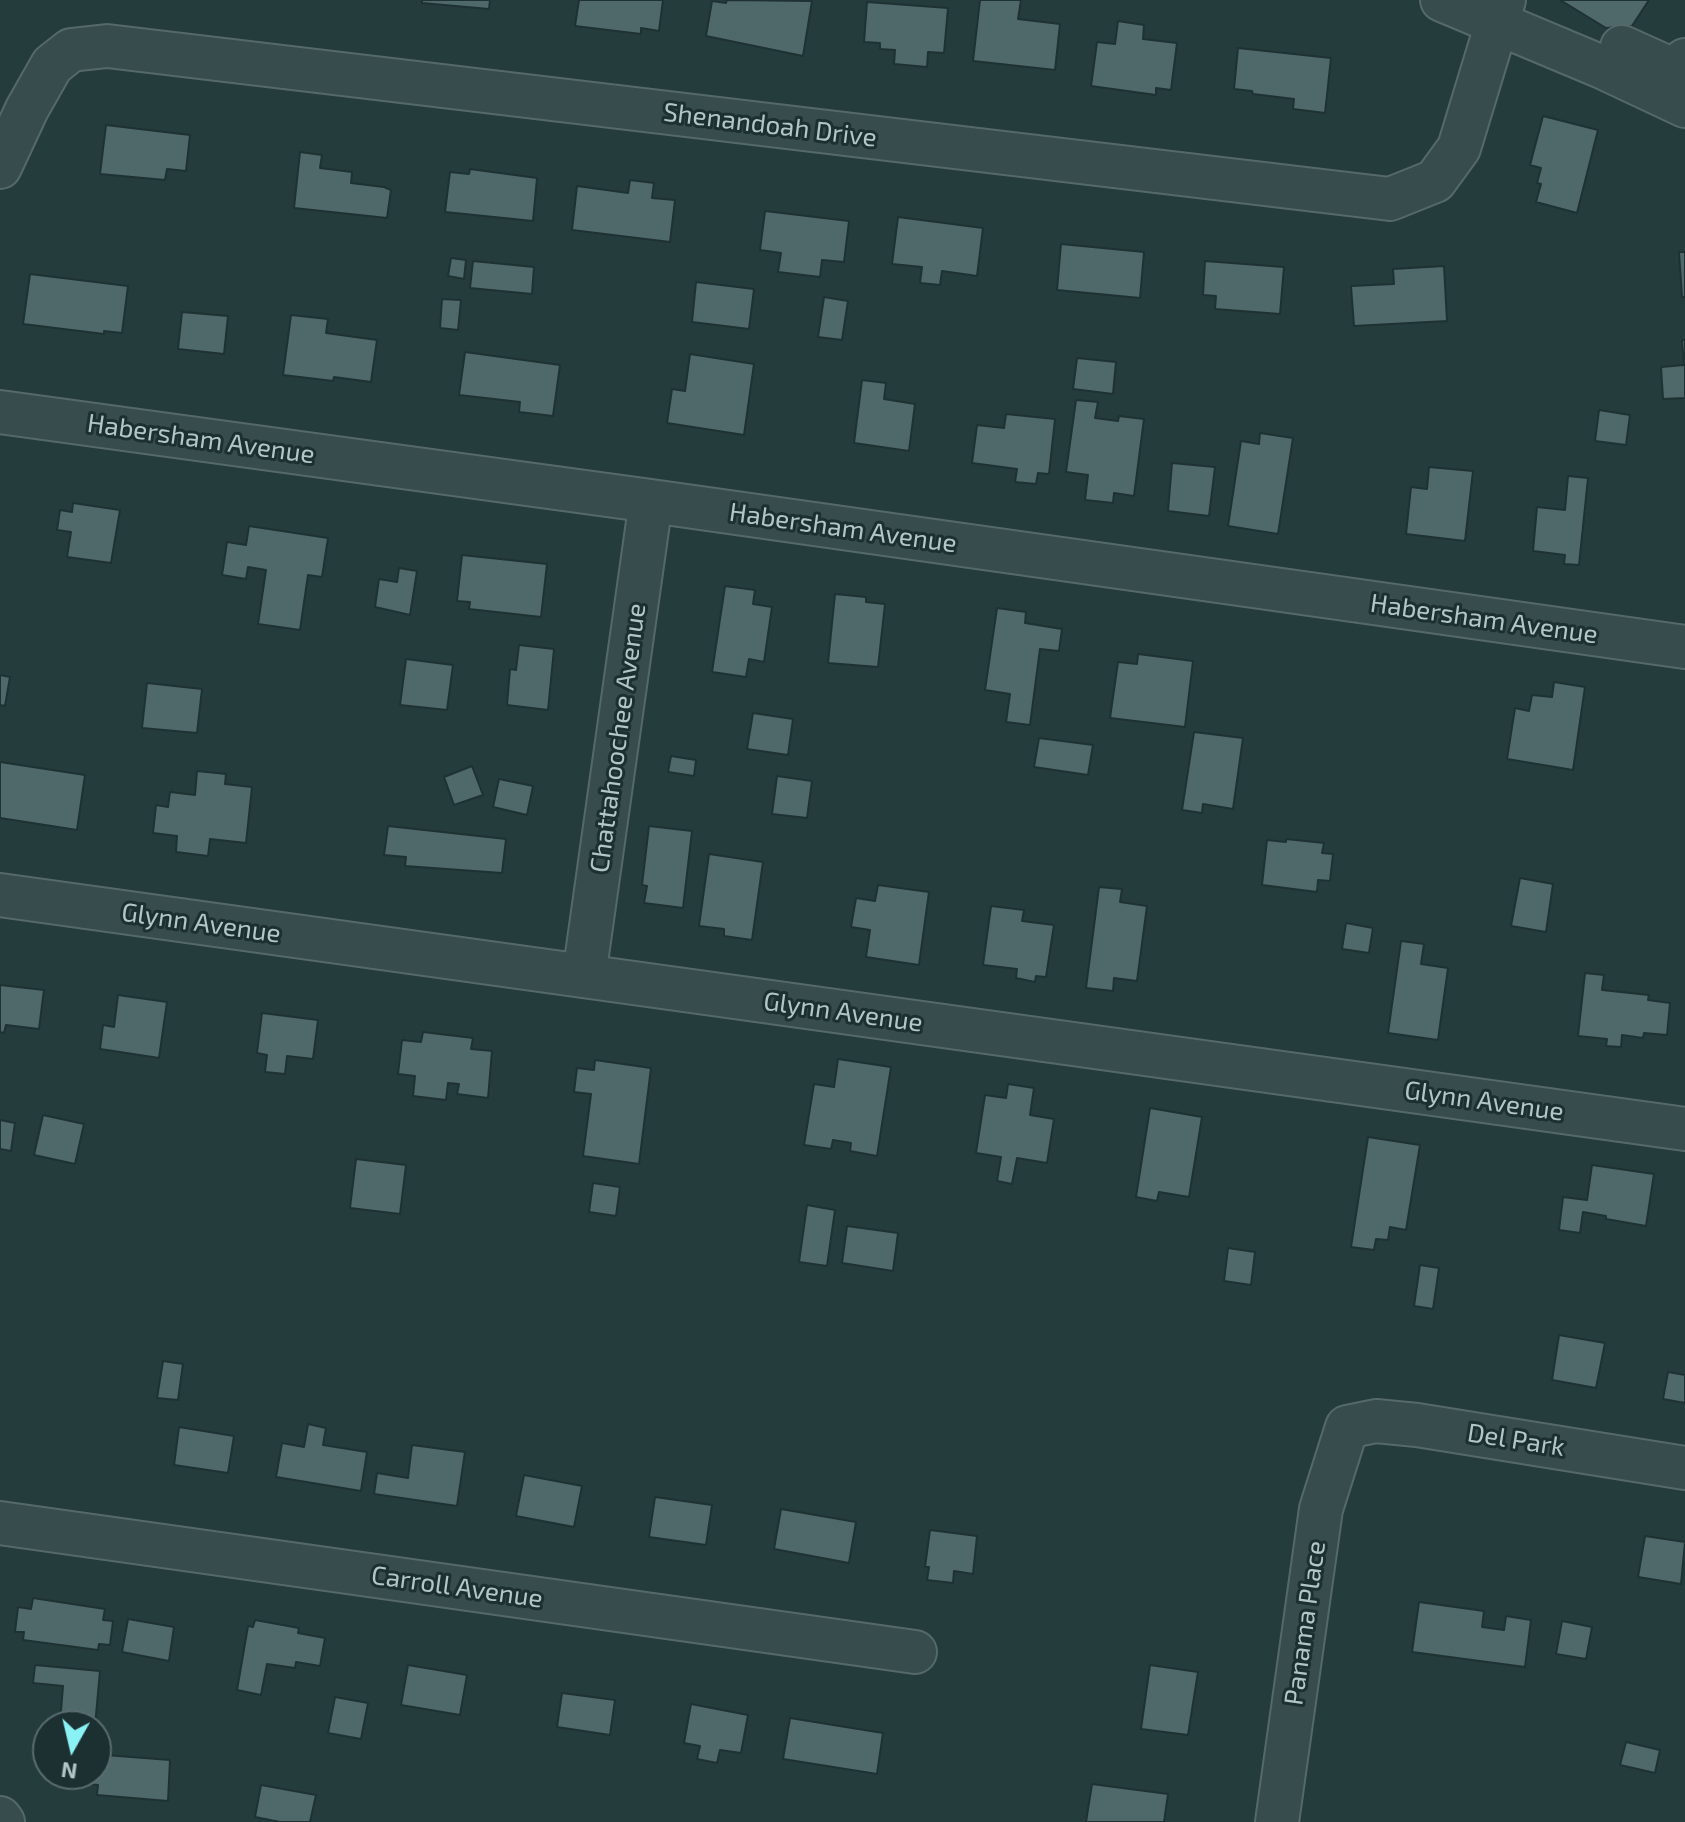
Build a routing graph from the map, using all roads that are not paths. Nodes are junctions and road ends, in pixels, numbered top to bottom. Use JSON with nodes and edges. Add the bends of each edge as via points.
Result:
{"nodes":[{"id":1,"x":1442,"y":0,"type":"edge"},
{"id":2,"x":1501,"y":12,"type":"edge"},
{"id":3,"x":1685,"y":60,"type":"edge"},
{"id":4,"x":1602,"y":67,"type":"junction"},
{"id":5,"x":1685,"y":106,"type":"edge"},
{"id":6,"x":0,"y":167,"type":"edge"},
{"id":7,"x":0,"y":412,"type":"edge"},
{"id":8,"x":651,"y":501,"type":"junction"},
{"id":9,"x":1685,"y":647,"type":"edge"},
{"id":10,"x":0,"y":895,"type":"edge"},
{"id":11,"x":584,"y":976,"type":"junction"},
{"id":12,"x":1685,"y":1129,"type":"edge"},
{"id":13,"x":1347,"y":1427,"type":"joint"},
{"id":14,"x":1685,"y":1468,"type":"edge"},
{"id":15,"x":0,"y":1523,"type":"edge"},
{"id":16,"x":915,"y":1652,"type":"dead end"},
{"id":17,"x":1277,"y":1822,"type":"edge"}],
"edges":[{"from":1,"to":2,"type":"street"},
{"from":2,"to":4,"type":"street"},
{"from":2,"to":6,"type":"street","name":"Shenandoah Drive","via":[[1459,148],[1435,181],[1390,199],[107,46],[71,50],[52,65]]},
{"from":3,"to":4,"type":"street","via":[[1673,70],[1614,43]]},
{"from":4,"to":5,"type":"street"},
{"from":7,"to":8,"type":"street","name":"Habersham Avenue"},
{"from":8,"to":9,"type":"street","name":"Habersham Avenue"},
{"from":8,"to":11,"type":"street","name":"Chattahoochee Avenue"},
{"from":10,"to":11,"type":"street","name":"Glynn Avenue"},
{"from":11,"to":12,"type":"street","name":"Glynn Avenue"},
{"from":13,"to":14,"type":"street","name":"Del Park","via":[[1376,1421],[1417,1425]]},
{"from":13,"to":17,"type":"street","name":"Panama Place","via":[[1321,1509]]},
{"from":15,"to":16,"type":"street","name":"Carroll Avenue"}]}
